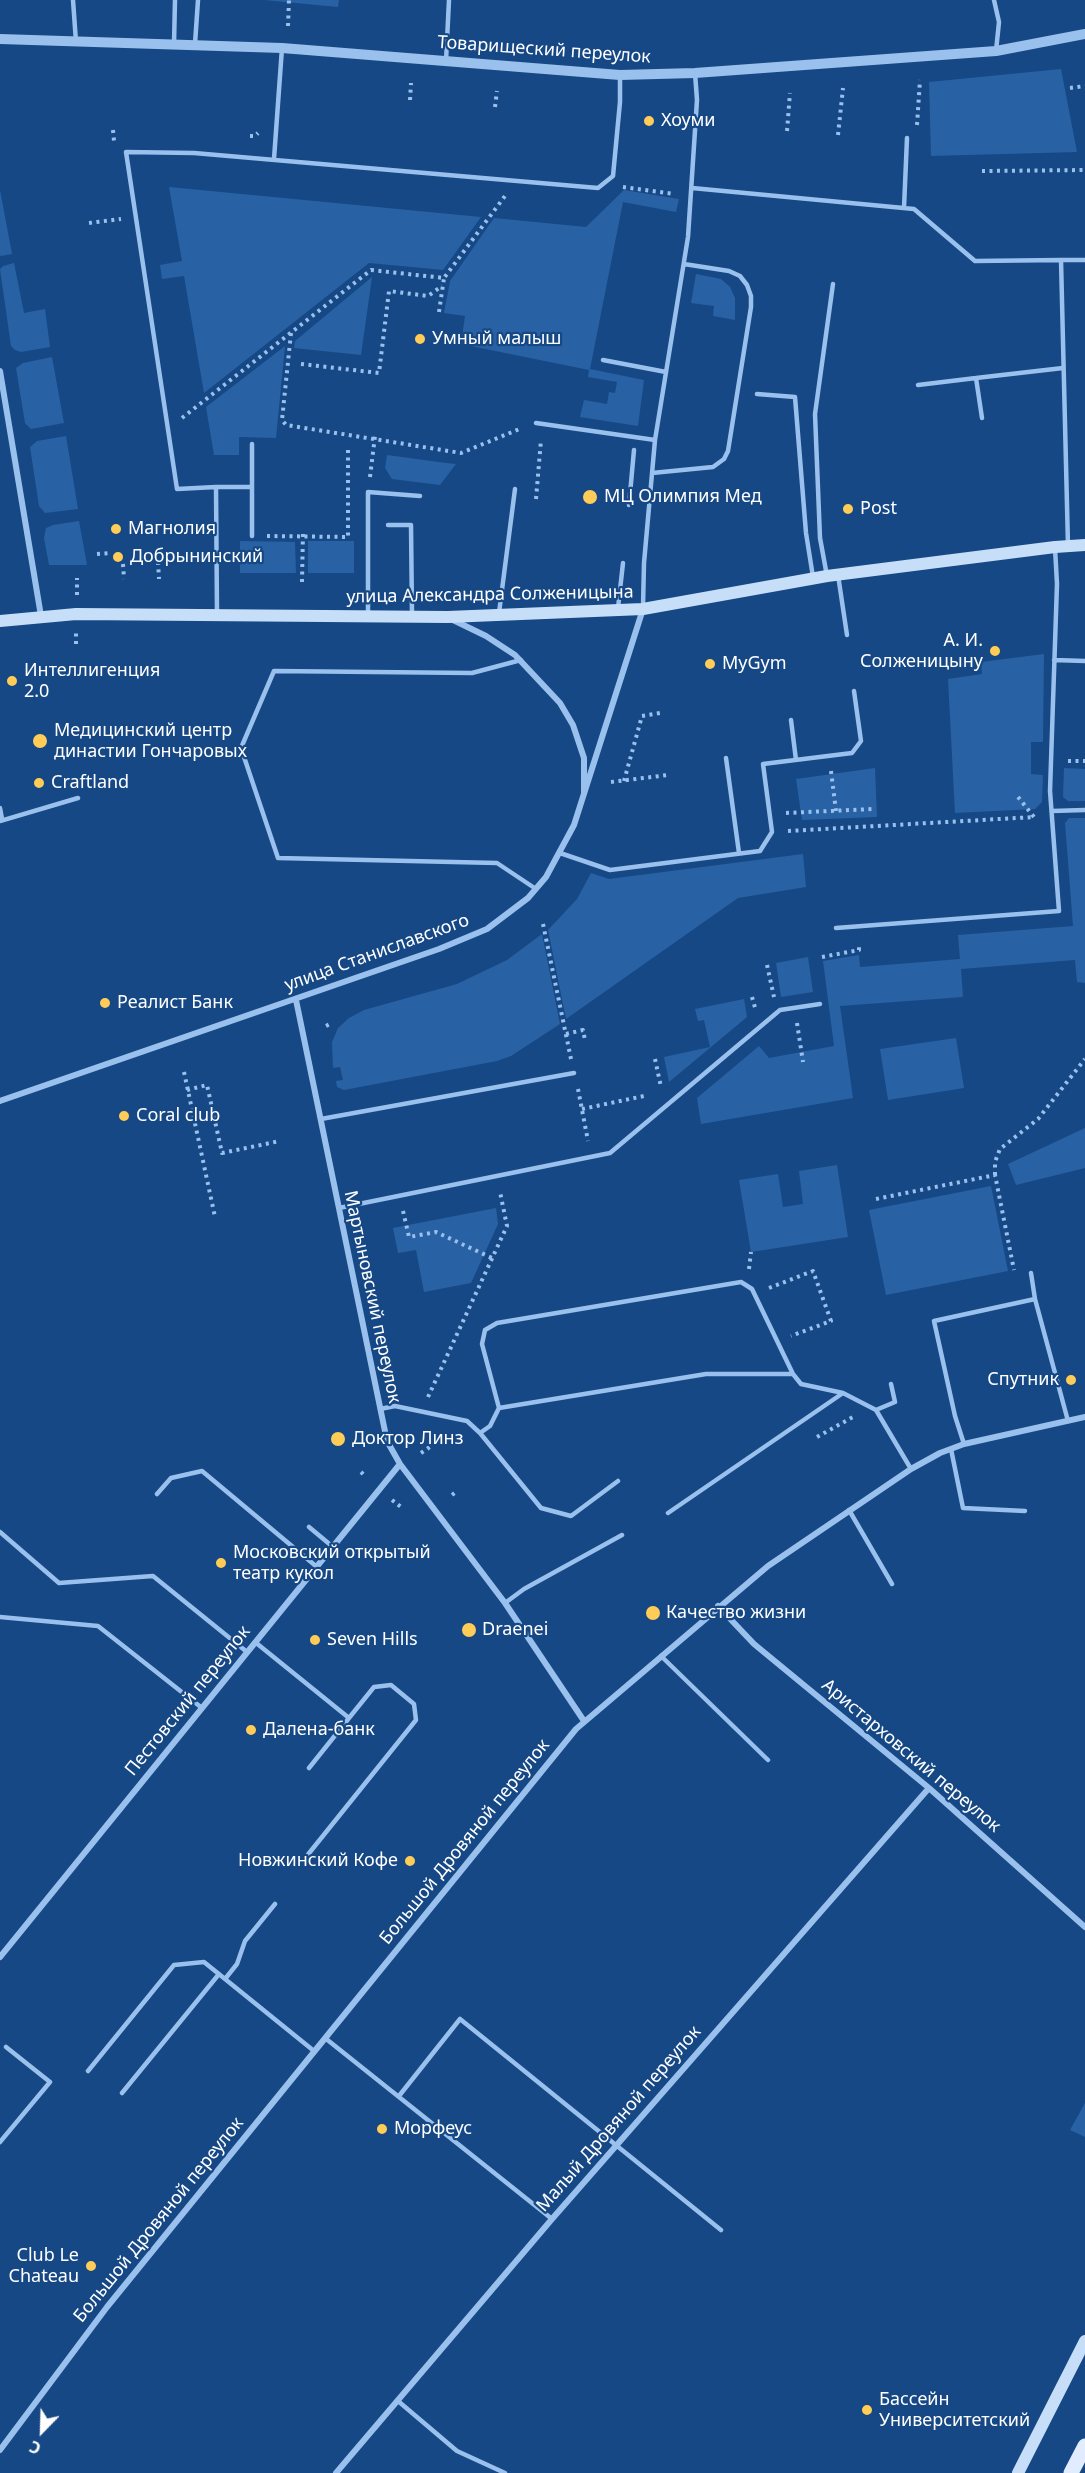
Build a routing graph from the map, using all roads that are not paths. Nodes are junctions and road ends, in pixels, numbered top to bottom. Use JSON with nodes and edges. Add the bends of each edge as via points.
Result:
{"nodes":[{"id":1,"x":73,"y":0,"type":"edge"},
{"id":2,"x":175,"y":0,"type":"edge"},
{"id":3,"x":198,"y":0,"type":"edge"},
{"id":4,"x":449,"y":0,"type":"edge"},
{"id":5,"x":994,"y":0,"type":"edge"},
{"id":6,"x":1085,"y":34,"type":"edge"},
{"id":7,"x":0,"y":39,"type":"edge"},
{"id":8,"x":76,"y":42,"type":"junction"},
{"id":9,"x":174,"y":44,"type":"junction"},
{"id":10,"x":195,"y":44,"type":"junction"},
{"id":11,"x":282,"y":48,"type":"junction"},
{"id":12,"x":996,"y":51,"type":"junction"},
{"id":13,"x":446,"y":61,"type":"junction"},
{"id":14,"x":695,"y":73,"type":"junction"},
{"id":15,"x":620,"y":75,"type":"junction"},
{"id":16,"x":907,"y":138,"type":"road end"},
{"id":17,"x":274,"y":159,"type":"junction"},
{"id":18,"x":692,"y":188,"type":"junction"},
{"id":19,"x":904,"y":208,"type":"junction"},
{"id":20,"x":1061,"y":260,"type":"junction"},
{"id":21,"x":1085,"y":260,"type":"edge"},
{"id":22,"x":684,"y":264,"type":"junction"},
{"id":23,"x":833,"y":284,"type":"dead end"},
{"id":24,"x":603,"y":360,"type":"dead end"},
{"id":25,"x":1063,"y":368,"type":"junction"},
{"id":26,"x":0,"y":371,"type":"edge"},
{"id":27,"x":666,"y":372,"type":"junction"},
{"id":28,"x":976,"y":378,"type":"junction"},
{"id":29,"x":918,"y":386,"type":"dead end"},
{"id":30,"x":757,"y":394,"type":"dead end"},
{"id":31,"x":982,"y":418,"type":"dead end"},
{"id":32,"x":539,"y":423,"type":"road end"},
{"id":33,"x":655,"y":440,"type":"junction"},
{"id":34,"x":252,"y":444,"type":"dead end"},
{"id":35,"x":634,"y":450,"type":"dead end"},
{"id":36,"x":652,"y":473,"type":"junction"},
{"id":37,"x":216,"y":487,"type":"junction"},
{"id":38,"x":252,"y":487,"type":"junction"},
{"id":39,"x":515,"y":489,"type":"dead end"},
{"id":40,"x":420,"y":496,"type":"dead end"},
{"id":41,"x":629,"y":505,"type":"dead end"},
{"id":42,"x":388,"y":525,"type":"dead end"},
{"id":43,"x":252,"y":536,"type":"road end"},
{"id":44,"x":1085,"y":545,"type":"edge"},
{"id":45,"x":1062,"y":546,"type":"junction"},
{"id":46,"x":623,"y":563,"type":"dead end"},
{"id":47,"x":833,"y":576,"type":"junction"},
{"id":48,"x":813,"y":579,"type":"junction"},
{"id":49,"x":643,"y":609,"type":"junction"},
{"id":50,"x":618,"y":610,"type":"junction"},
{"id":51,"x":41,"y":616,"type":"junction"},
{"id":52,"x":217,"y":616,"type":"junction"},
{"id":53,"x":499,"y":616,"type":"junction"},
{"id":54,"x":368,"y":617,"type":"junction"},
{"id":55,"x":412,"y":617,"type":"junction"},
{"id":56,"x":448,"y":617,"type":"junction"},
{"id":57,"x":0,"y":621,"type":"edge"},
{"id":58,"x":847,"y":635,"type":"dead end"},
{"id":59,"x":521,"y":660,"type":"junction"},
{"id":60,"x":1054,"y":660,"type":"junction"},
{"id":61,"x":1085,"y":661,"type":"edge"},
{"id":62,"x":854,"y":691,"type":"dead end"},
{"id":63,"x":790,"y":720,"type":"dead end"},
{"id":64,"x":726,"y":758,"type":"dead end"},
{"id":65,"x":796,"y":760,"type":"junction"},
{"id":66,"x":78,"y":798,"type":"dead end"},
{"id":67,"x":584,"y":800,"type":"junction"},
{"id":68,"x":0,"y":808,"type":"edge"},
{"id":69,"x":1085,"y":810,"type":"edge"},
{"id":70,"x":1052,"y":814,"type":"junction"},
{"id":71,"x":1,"y":820,"type":"edge"},
{"id":72,"x":560,"y":853,"type":"junction"},
{"id":73,"x":739,"y":853,"type":"junction"},
{"id":74,"x":536,"y":889,"type":"junction"},
{"id":75,"x":836,"y":928,"type":"dead end"},
{"id":76,"x":296,"y":1000,"type":"junction"},
{"id":77,"x":820,"y":1004,"type":"dead end"},
{"id":78,"x":574,"y":1073,"type":"dead end"},
{"id":79,"x":0,"y":1101,"type":"edge"},
{"id":80,"x":321,"y":1119,"type":"junction"},
{"id":81,"x":339,"y":1208,"type":"junction"},
{"id":82,"x":1031,"y":1273,"type":"road end"},
{"id":83,"x":1035,"y":1299,"type":"junction"},
{"id":84,"x":793,"y":1374,"type":"junction"},
{"id":85,"x":891,"y":1384,"type":"dead end"},
{"id":86,"x":843,"y":1393,"type":"junction"},
{"id":87,"x":499,"y":1408,"type":"junction"},
{"id":88,"x":380,"y":1409,"type":"junction"},
{"id":89,"x":876,"y":1410,"type":"junction"},
{"id":90,"x":1085,"y":1417,"type":"edge"},
{"id":91,"x":1068,"y":1421,"type":"junction"},
{"id":92,"x":480,"y":1433,"type":"junction"},
{"id":93,"x":964,"y":1444,"type":"junction"},
{"id":94,"x":951,"y":1449,"type":"junction"},
{"id":95,"x":400,"y":1464,"type":"junction"},
{"id":96,"x":911,"y":1469,"type":"junction"},
{"id":97,"x":618,"y":1481,"type":"dead end"},
{"id":98,"x":157,"y":1494,"type":"dead end"},
{"id":99,"x":849,"y":1510,"type":"junction"},
{"id":100,"x":1025,"y":1511,"type":"dead end"},
{"id":101,"x":668,"y":1513,"type":"dead end"},
{"id":102,"x":309,"y":1527,"type":"dead end"},
{"id":103,"x":0,"y":1532,"type":"edge"},
{"id":104,"x":622,"y":1535,"type":"dead end"},
{"id":105,"x":333,"y":1546,"type":"junction"},
{"id":106,"x":317,"y":1567,"type":"junction"},
{"id":107,"x":892,"y":1584,"type":"dead end"},
{"id":108,"x":505,"y":1603,"type":"junction"},
{"id":109,"x":718,"y":1606,"type":"junction"},
{"id":110,"x":0,"y":1617,"type":"edge"},
{"id":111,"x":255,"y":1642,"type":"junction"},
{"id":112,"x":247,"y":1652,"type":"junction"},
{"id":113,"x":661,"y":1656,"type":"junction"},
{"id":114,"x":202,"y":1708,"type":"junction"},
{"id":115,"x":349,"y":1718,"type":"junction"},
{"id":116,"x":584,"y":1721,"type":"junction"},
{"id":117,"x":768,"y":1760,"type":"dead end"},
{"id":118,"x":309,"y":1768,"type":"dead end"},
{"id":119,"x":929,"y":1788,"type":"junction"},
{"id":120,"x":306,"y":1857,"type":"dead end"},
{"id":121,"x":275,"y":1904,"type":"dead end"},
{"id":122,"x":1085,"y":1927,"type":"edge"},
{"id":123,"x":0,"y":1957,"type":"edge"},
{"id":124,"x":219,"y":1974,"type":"junction"},
{"id":125,"x":225,"y":1979,"type":"junction"},
{"id":126,"x":325,"y":2038,"type":"junction"},
{"id":127,"x":6,"y":2047,"type":"dead end"},
{"id":128,"x":314,"y":2051,"type":"junction"},
{"id":129,"x":88,"y":2071,"type":"dead end"},
{"id":130,"x":122,"y":2093,"type":"dead end"},
{"id":131,"x":399,"y":2096,"type":"junction"},
{"id":132,"x":0,"y":2142,"type":"edge"},
{"id":133,"x":616,"y":2145,"type":"junction"},
{"id":134,"x":552,"y":2219,"type":"junction"},
{"id":135,"x":722,"y":2230,"type":"dead end"},
{"id":136,"x":1085,"y":2341,"type":"edge"},
{"id":137,"x":398,"y":2401,"type":"junction"},
{"id":138,"x":1085,"y":2446,"type":"edge"},
{"id":139,"x":0,"y":2450,"type":"edge"},
{"id":140,"x":336,"y":2473,"type":"edge"},
{"id":141,"x":505,"y":2473,"type":"edge"},
{"id":142,"x":1018,"y":2473,"type":"edge"},
{"id":143,"x":1071,"y":2473,"type":"edge"}],
"edges":[{"from":1,"to":8,"type":"lane"},
{"from":2,"to":9,"type":"lane"},
{"from":3,"to":10,"type":"lane"},
{"from":4,"to":13,"type":"lane"},
{"from":5,"to":12,"type":"lane","via":[[999,22]]},
{"from":6,"to":12,"type":"street","name":"Товарищеский переулок"},
{"from":7,"to":8,"type":"street","name":"Товарищеский переулок"},
{"from":8,"to":9,"type":"street","name":"Товарищеский переулок"},
{"from":9,"to":10,"type":"street","name":"Товарищеский переулок"},
{"from":10,"to":11,"type":"street","name":"Товарищеский переулок"},
{"from":11,"to":13,"type":"street","name":"Товарищеский переулок"},
{"from":11,"to":17,"type":"lane"},
{"from":12,"to":14,"type":"street","name":"Товарищеский переулок"},
{"from":13,"to":15,"type":"street","name":"Товарищеский переулок"},
{"from":14,"to":15,"type":"street","name":"Товарищеский переулок"},
{"from":14,"to":18,"type":"lane"},
{"from":15,"to":17,"type":"lane","via":[[613,176],[598,188]]},
{"from":16,"to":19,"type":"lane"},
{"from":17,"to":37,"type":"lane","via":[[126,152],[177,489]]},
{"from":18,"to":19,"type":"lane"},
{"from":18,"to":22,"type":"lane"},
{"from":19,"to":20,"type":"lane","via":[[914,209],[975,261]]},
{"from":20,"to":21,"type":"lane"},
{"from":20,"to":25,"type":"lane"},
{"from":22,"to":27,"type":"lane"},
{"from":22,"to":36,"type":"lane","via":[[740,276],[747,285],[751,307],[724,459],[713,467]]},
{"from":23,"to":47,"type":"lane","via":[[815,414],[819,519]]},
{"from":24,"to":27,"type":"lane"},
{"from":25,"to":28,"type":"lane"},
{"from":25,"to":45,"type":"lane"},
{"from":26,"to":51,"type":"street"},
{"from":27,"to":33,"type":"lane"},
{"from":28,"to":29,"type":"lane"},
{"from":28,"to":31,"type":"lane"},
{"from":30,"to":48,"type":"lane","via":[[795,397]]},
{"from":32,"to":33,"type":"lane"},
{"from":33,"to":36,"type":"lane"},
{"from":34,"to":38,"type":"lane"},
{"from":35,"to":41,"type":"lane"},
{"from":36,"to":49,"type":"lane"},
{"from":37,"to":38,"type":"lane"},
{"from":37,"to":52,"type":"lane"},
{"from":38,"to":43,"type":"lane"},
{"from":39,"to":53,"type":"lane"},
{"from":40,"to":54,"type":"lane","via":[[368,492]]},
{"from":42,"to":55,"type":"lane","via":[[411,525]]},
{"from":44,"to":45,"type":"main road","name":"улица Александра Солженицына"},
{"from":45,"to":47,"type":"main road","name":"улица Александра Солженицына"},
{"from":45,"to":60,"type":"lane"},
{"from":46,"to":50,"type":"lane"},
{"from":47,"to":48,"type":"main road","name":"улица Александра Солженицына"},
{"from":47,"to":58,"type":"lane"},
{"from":48,"to":49,"type":"main road","name":"улица Александра Солженицына"},
{"from":49,"to":50,"type":"main road","name":"улица Александра Солженицына"},
{"from":49,"to":67,"type":"street","name":"улица Станиславского"},
{"from":50,"to":53,"type":"main road","name":"улица Александра Солженицына"},
{"from":51,"to":52,"type":"main road","name":"улица Александра Солженицына"},
{"from":51,"to":57,"type":"main road","name":"улица Александра Солженицына"},
{"from":52,"to":54,"type":"main road","name":"улица Александра Солженицына"},
{"from":53,"to":56,"type":"main road","name":"улица Александра Солженицына"},
{"from":54,"to":55,"type":"main road","name":"улица Александра Солженицына"},
{"from":55,"to":56,"type":"main road","name":"улица Александра Солженицына"},
{"from":56,"to":59,"type":"street"},
{"from":59,"to":67,"type":"street","via":[[560,703],[573,725],[584,758]]},
{"from":59,"to":74,"type":"lane","via":[[472,673],[274,671],[241,748],[278,858],[497,863]]},
{"from":60,"to":61,"type":"lane"},
{"from":60,"to":70,"type":"lane"},
{"from":62,"to":65,"type":"lane","via":[[861,741],[852,753]]},
{"from":63,"to":65,"type":"lane"},
{"from":64,"to":73,"type":"lane"},
{"from":65,"to":73,"type":"lane","via":[[763,764],[772,832],[760,851]]},
{"from":66,"to":71,"type":"lane"},
{"from":67,"to":72,"type":"street","name":"улица Станиславского"},
{"from":68,"to":71,"type":"lane"},
{"from":69,"to":70,"type":"lane"},
{"from":70,"to":75,"type":"lane","via":[[1059,911]]},
{"from":72,"to":73,"type":"lane","via":[[610,870]]},
{"from":72,"to":74,"type":"street","name":"улица Станиславского"},
{"from":74,"to":76,"type":"street","name":"улица Станиславского","via":[[487,929]]},
{"from":76,"to":79,"type":"street","name":"улица Станиславского"},
{"from":76,"to":80,"type":"street","name":"Мартыновский переулок"},
{"from":77,"to":81,"type":"lane","via":[[780,1010],[610,1154]]},
{"from":78,"to":80,"type":"lane"},
{"from":80,"to":81,"type":"street","name":"Мартыновский переулок"},
{"from":81,"to":88,"type":"street","name":"Мартыновский переулок"},
{"from":82,"to":83,"type":"lane"},
{"from":83,"to":91,"type":"lane"},
{"from":83,"to":93,"type":"lane","via":[[934,1322]]},
{"from":84,"to":86,"type":"lane","via":[[801,1384]]},
{"from":84,"to":87,"type":"lane","via":[[706,1374]]},
{"from":84,"to":87,"type":"lane","via":[[754,1294],[747,1284],[735,1281],[490,1326],[482,1344]]},
{"from":85,"to":89,"type":"lane","via":[[895,1402]]},
{"from":86,"to":89,"type":"lane"},
{"from":86,"to":101,"type":"lane"},
{"from":87,"to":92,"type":"lane","via":[[490,1426]]},
{"from":88,"to":92,"type":"lane","via":[[395,1406],[467,1421]]},
{"from":88,"to":95,"type":"street","name":"Мартыновский переулок","via":[[387,1441]]},
{"from":89,"to":96,"type":"lane"},
{"from":90,"to":91,"type":"street","name":"Большой Дровяной переулок"},
{"from":91,"to":93,"type":"street","name":"Большой Дровяной переулок"},
{"from":92,"to":97,"type":"lane","via":[[542,1508],[571,1516]]},
{"from":93,"to":94,"type":"street","name":"Большой Дровяной переулок"},
{"from":94,"to":96,"type":"street","name":"Большой Дровяной переулок"},
{"from":94,"to":100,"type":"lane","via":[[963,1508]]},
{"from":95,"to":105,"type":"street","name":"Пестовский переулок"},
{"from":95,"to":108,"type":"street","name":"Мартыновский переулок"},
{"from":96,"to":99,"type":"street","name":"Большой Дровяной переулок"},
{"from":98,"to":106,"type":"lane","via":[[171,1478],[202,1471]]},
{"from":99,"to":107,"type":"lane"},
{"from":99,"to":109,"type":"street","name":"Большой Дровяной переулок"},
{"from":102,"to":105,"type":"lane"},
{"from":103,"to":112,"type":"lane","via":[[59,1583],[153,1576]]},
{"from":104,"to":108,"type":"lane"},
{"from":105,"to":106,"type":"street","name":"Пестовский переулок"},
{"from":106,"to":111,"type":"street","name":"Пестовский переулок"},
{"from":108,"to":116,"type":"street","name":"Мартыновский переулок"},
{"from":109,"to":113,"type":"street","name":"Большой Дровяной переулок"},
{"from":109,"to":119,"type":"street","name":"Аристарховский переулок","via":[[754,1644]]},
{"from":110,"to":114,"type":"lane","via":[[99,1626]]},
{"from":111,"to":112,"type":"street","name":"Пестовский переулок"},
{"from":111,"to":115,"type":"lane"},
{"from":112,"to":114,"type":"street","name":"Пестовский переулок"},
{"from":113,"to":116,"type":"street","name":"Большой Дровяной переулок"},
{"from":113,"to":117,"type":"lane"},
{"from":114,"to":123,"type":"street","name":"Пестовский переулок"},
{"from":115,"to":118,"type":"lane"},
{"from":115,"to":120,"type":"lane","via":[[374,1687],[391,1685],[414,1704],[416,1720]]},
{"from":116,"to":126,"type":"street","name":"Большой Дровяной переулок"},
{"from":119,"to":122,"type":"street","name":"Аристарховский переулок"},
{"from":119,"to":133,"type":"street","name":"Малый Дровяной переулок"},
{"from":121,"to":125,"type":"lane","via":[[245,1941],[237,1964]]},
{"from":124,"to":125,"type":"lane"},
{"from":124,"to":129,"type":"lane","via":[[204,1962],[174,1965]]},
{"from":124,"to":130,"type":"lane"},
{"from":125,"to":128,"type":"lane"},
{"from":126,"to":128,"type":"street","name":"Большой Дровяной переулок"},
{"from":126,"to":131,"type":"lane"},
{"from":127,"to":132,"type":"lane","via":[[50,2082]]},
{"from":128,"to":139,"type":"street","name":"Большой Дровяной переулок","via":[[107,2307]]},
{"from":131,"to":133,"type":"lane","via":[[460,2019]]},
{"from":131,"to":134,"type":"lane"},
{"from":133,"to":134,"type":"street","name":"Малый Дровяной переулок"},
{"from":133,"to":135,"type":"lane"},
{"from":134,"to":137,"type":"street","name":"Малый Дровяной переулок"},
{"from":136,"to":142,"type":"main road"},
{"from":137,"to":140,"type":"street","name":"Малый Дровяной переулок"},
{"from":137,"to":141,"type":"lane","via":[[457,2451]]},
{"from":138,"to":143,"type":"main road"}]}
